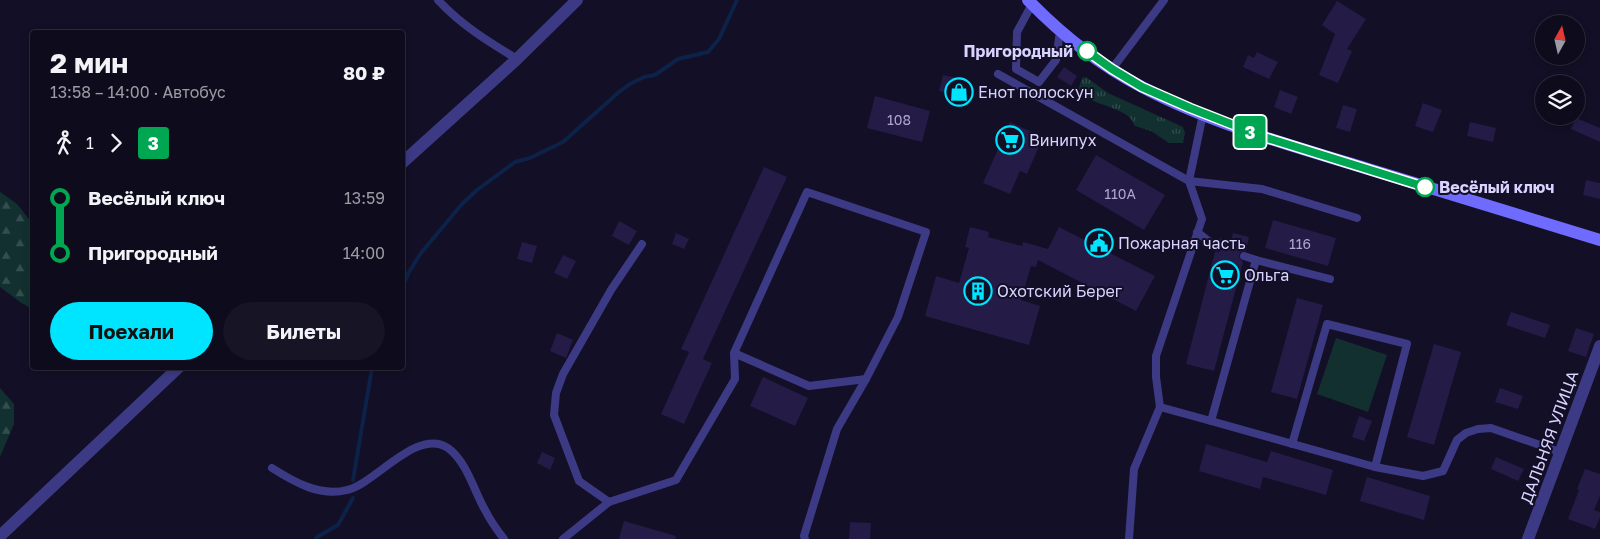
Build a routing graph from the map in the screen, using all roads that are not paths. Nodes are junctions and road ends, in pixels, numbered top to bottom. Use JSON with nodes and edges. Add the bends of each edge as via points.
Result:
{"nodes":[{"id":1,"x":438,"y":0,"type":"edge"},
{"id":2,"x":577,"y":0,"type":"edge"},
{"id":3,"x":1164,"y":0,"type":"edge"},
{"id":4,"x":1030,"y":2,"type":"edge"},
{"id":5,"x":1060,"y":31,"type":"junction"},
{"id":6,"x":517,"y":59,"type":"junction"},
{"id":7,"x":1112,"y":69,"type":"junction"},
{"id":8,"x":998,"y":74,"type":"dead end"},
{"id":9,"x":1204,"y":114,"type":"junction"},
{"id":10,"x":405,"y":160,"type":"edge"},
{"id":11,"x":1189,"y":181,"type":"junction"},
{"id":12,"x":1356,"y":218,"type":"dead end"},
{"id":13,"x":1197,"y":232,"type":"junction"},
{"id":14,"x":1600,"y":240,"type":"edge"},
{"id":15,"x":642,"y":244,"type":"dead end"},
{"id":16,"x":1216,"y":247,"type":"dead end"},
{"id":17,"x":1244,"y":256,"type":"dead end"},
{"id":18,"x":1256,"y":260,"type":"junction"},
{"id":19,"x":1330,"y":280,"type":"dead end"},
{"id":20,"x":1600,"y":346,"type":"edge"},
{"id":21,"x":734,"y":353,"type":"junction"},
{"id":22,"x":176,"y":370,"type":"edge"},
{"id":23,"x":866,"y":379,"type":"junction"},
{"id":24,"x":1160,"y":407,"type":"junction"},
{"id":25,"x":1211,"y":421,"type":"junction"},
{"id":26,"x":1292,"y":444,"type":"junction"},
{"id":27,"x":1560,"y":452,"type":"junction"},
{"id":28,"x":1375,"y":467,"type":"junction"},
{"id":29,"x":272,"y":468,"type":"dead end"},
{"id":30,"x":609,"y":502,"type":"junction"},
{"id":31,"x":0,"y":536,"type":"edge"},
{"id":32,"x":504,"y":539,"type":"edge"},
{"id":33,"x":563,"y":539,"type":"edge"},
{"id":34,"x":804,"y":539,"type":"edge"},
{"id":35,"x":1129,"y":539,"type":"edge"},
{"id":36,"x":1528,"y":539,"type":"edge"}],
"edges":[{"from":1,"to":6,"type":"lane","via":[[487,41]]},
{"from":2,"to":6,"type":"street"},
{"from":3,"to":7,"type":"lane"},
{"from":4,"to":5,"type":"main road"},
{"from":4,"to":5,"type":"lane","via":[[1017,32],[1016,69],[1039,82],[1056,60]]},
{"from":5,"to":7,"type":"main road"},
{"from":6,"to":10,"type":"street"},
{"from":7,"to":9,"type":"main road","via":[[1142,87]]},
{"from":8,"to":11,"type":"lane"},
{"from":9,"to":11,"type":"lane"},
{"from":9,"to":14,"type":"main road","via":[[1264,137]]},
{"from":11,"to":12,"type":"lane","via":[[1262,189]]},
{"from":11,"to":13,"type":"lane","via":[[1202,220]]},
{"from":13,"to":16,"type":"lane"},
{"from":13,"to":24,"type":"lane","via":[[1156,356]]},
{"from":15,"to":30,"type":"lane","via":[[611,290],[563,374],[556,393],[554,415],[579,481]]},
{"from":17,"to":18,"type":"lane"},
{"from":18,"to":19,"type":"lane"},
{"from":18,"to":25,"type":"lane"},
{"from":20,"to":27,"type":"street","name":"ДАЛЬНЯЯ УЛИЦА"},
{"from":21,"to":23,"type":"lane","via":[[809,386]]},
{"from":21,"to":23,"type":"lane","via":[[807,192],[926,232],[898,317]]},
{"from":21,"to":30,"type":"lane","via":[[735,379],[676,480]]},
{"from":22,"to":31,"type":"street"},
{"from":23,"to":34,"type":"lane","via":[[837,429]]},
{"from":24,"to":25,"type":"lane"},
{"from":24,"to":35,"type":"lane","via":[[1134,468]]},
{"from":25,"to":26,"type":"lane"},
{"from":26,"to":28,"type":"lane"},
{"from":26,"to":28,"type":"lane","via":[[1326,324],[1407,344]]},
{"from":27,"to":28,"type":"lane","via":[[1491,428],[1478,429],[1457,440],[1443,471],[1434,475]]},
{"from":27,"to":36,"type":"street","name":"ДАЛЬНЯЯ УЛИЦА"},
{"from":29,"to":32,"type":"lane","via":[[305,486],[331,492],[349,490],[420,446],[444,446],[460,460],[485,511]]},
{"from":30,"to":33,"type":"lane"}]}
